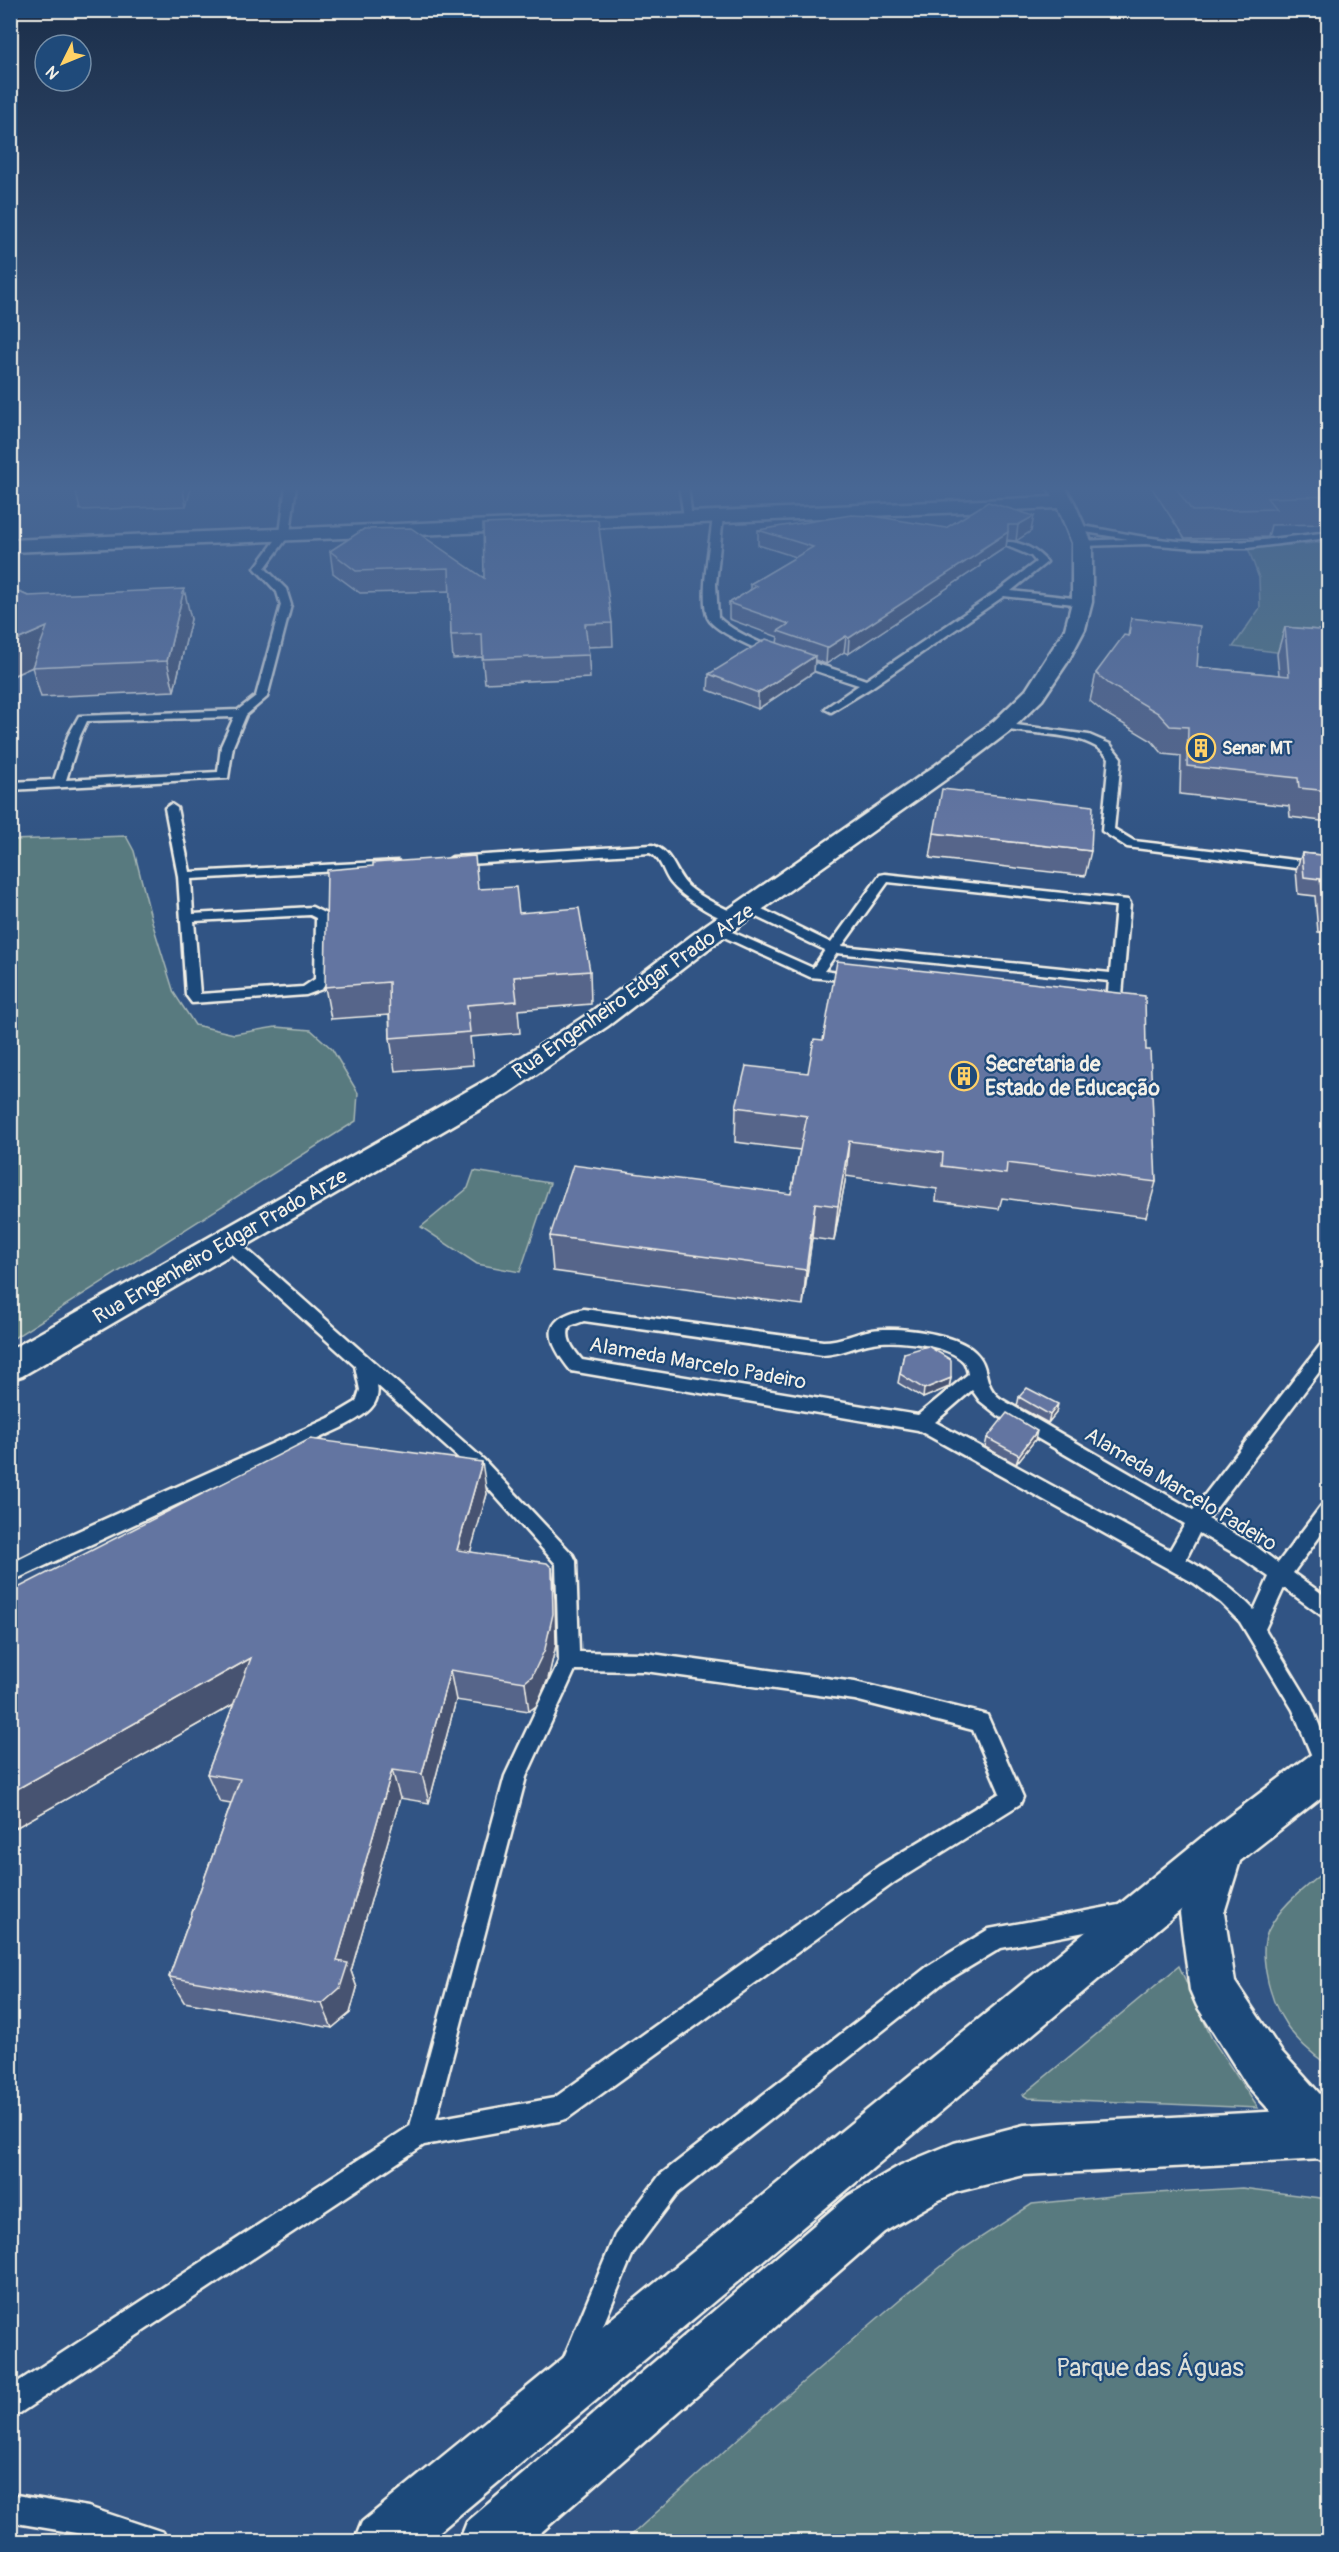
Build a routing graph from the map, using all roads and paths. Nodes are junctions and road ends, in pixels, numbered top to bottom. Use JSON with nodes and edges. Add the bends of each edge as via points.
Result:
{"nodes":[{"id":1,"x":286,"y":604,"type":"edge"},
{"id":2,"x":711,"y":604,"type":"edge"},
{"id":3,"x":986,"y":604,"type":"edge"},
{"id":4,"x":1081,"y":604,"type":"edge"},
{"id":5,"x":868,"y":685,"type":"junction"},
{"id":6,"x":831,"y":710,"type":"dead end"},
{"id":7,"x":241,"y":713,"type":"junction"},
{"id":8,"x":1002,"y":726,"type":"junction"},
{"id":9,"x":59,"y":783,"type":"junction"},
{"id":10,"x":10,"y":786,"type":"edge"},
{"id":11,"x":171,"y":808,"type":"dead end"},
{"id":12,"x":441,"y":861,"type":"edge"},
{"id":13,"x":406,"y":863,"type":"edge"},
{"id":14,"x":1329,"y":868,"type":"edge"},
{"id":15,"x":184,"y":876,"type":"junction"},
{"id":16,"x":186,"y":918,"type":"junction"},
{"id":17,"x":733,"y":919,"type":"junction"},
{"id":18,"x":833,"y":949,"type":"junction"},
{"id":19,"x":815,"y":974,"type":"junction"},
{"id":20,"x":1117,"y":978,"type":"junction"},
{"id":21,"x":873,"y":980,"type":"edge"},
{"id":22,"x":1091,"y":1004,"type":"edge"},
{"id":23,"x":227,"y":1241,"type":"junction"},
{"id":24,"x":1329,"y":1348,"type":"edge"},
{"id":25,"x":363,"y":1361,"type":"junction"},
{"id":26,"x":10,"y":1367,"type":"edge"},
{"id":27,"x":977,"y":1376,"type":"junction"},
{"id":28,"x":921,"y":1423,"type":"junction"},
{"id":29,"x":1329,"y":1511,"type":"edge"},
{"id":30,"x":1196,"y":1521,"type":"junction"},
{"id":31,"x":1174,"y":1562,"type":"junction"},
{"id":32,"x":10,"y":1574,"type":"edge"},
{"id":33,"x":1280,"y":1575,"type":"junction"},
{"id":34,"x":1329,"y":1609,"type":"edge"},
{"id":35,"x":1255,"y":1630,"type":"junction"},
{"id":36,"x":569,"y":1661,"type":"junction"},
{"id":37,"x":1328,"y":1768,"type":"edge"},
{"id":38,"x":1222,"y":1848,"type":"junction"},
{"id":39,"x":1145,"y":1912,"type":"junction"},
{"id":40,"x":420,"y":2134,"type":"junction"},
{"id":41,"x":1326,"y":2136,"type":"edge"},
{"id":42,"x":562,"y":2393,"type":"junction"},
{"id":43,"x":10,"y":2403,"type":"edge"},
{"id":44,"x":10,"y":2508,"type":"edge"},
{"id":45,"x":153,"y":2541,"type":"edge"},
{"id":46,"x":381,"y":2541,"type":"edge"},
{"id":47,"x":487,"y":2541,"type":"edge"}],
"edges":[{"from":1,"to":7,"type":"lane","via":[[261,697]]},
{"from":2,"to":5,"type":"lane","via":[[716,624],[742,638]]},
{"from":3,"to":5,"type":"lane"},
{"from":4,"to":8,"type":"street","name":"Rua Engenheiro Edgar Prado Arze","via":[[1074,629],[1056,663],[1034,695]]},
{"from":5,"to":6,"type":"lane"},
{"from":7,"to":9,"type":"lane","via":[[83,718]]},
{"from":7,"to":9,"type":"lane","via":[[227,746],[224,775]]},
{"from":8,"to":14,"type":"lane","via":[[1084,737],[1106,746],[1115,758],[1108,831],[1131,844]]},
{"from":8,"to":17,"type":"street","name":"Rua Engenheiro Edgar Prado Arze"},
{"from":9,"to":10,"type":"lane"},
{"from":11,"to":15,"type":"lane"},
{"from":12,"to":17,"type":"lane","via":[[651,849],[664,855],[674,878],[689,892]]},
{"from":13,"to":15,"type":"lane"},
{"from":15,"to":16,"type":"lane"},
{"from":16,"to":16,"type":"lane","via":[[193,995],[197,1000],[306,991],[322,979],[319,913]]},
{"from":17,"to":18,"type":"lane"},
{"from":17,"to":19,"type":"lane"},
{"from":17,"to":23,"type":"street","name":"Rua Engenheiro Edgar Prado Arze","via":[[598,1020],[500,1085]]},
{"from":18,"to":19,"type":"lane"},
{"from":18,"to":20,"type":"lane"},
{"from":18,"to":20,"type":"lane","via":[[885,878],[897,879],[1123,903]]},
{"from":19,"to":21,"type":"lane"},
{"from":20,"to":22,"type":"lane","via":[[1114,1007]]},
{"from":23,"to":25,"type":"lane"},
{"from":23,"to":26,"type":"street","name":"Rua Engenheiro Edgar Prado Arze"},
{"from":24,"to":30,"type":"lane"},
{"from":25,"to":32,"type":"lane","via":[[369,1390],[364,1406]]},
{"from":25,"to":36,"type":"lane","via":[[477,1464],[566,1561]]},
{"from":27,"to":28,"type":"lane"},
{"from":27,"to":28,"type":"lane","name":"Alameda Marcelo Padeiro","via":[[968,1356],[938,1341],[879,1335],[823,1348],[584,1315],[570,1317],[558,1331],[560,1344],[577,1366]]},
{"from":27,"to":30,"type":"lane","name":"Alameda Marcelo Padeiro","via":[[986,1397],[1005,1411]]},
{"from":28,"to":31,"type":"lane","name":"Alameda Marcelo Padeiro"},
{"from":29,"to":33,"type":"lane"},
{"from":30,"to":31,"type":"lane"},
{"from":30,"to":33,"type":"lane","name":"Alameda Marcelo Padeiro"},
{"from":31,"to":35,"type":"lane","name":"Alameda Marcelo Padeiro","via":[[1228,1597]]},
{"from":33,"to":34,"type":"lane","name":"Alameda Marcelo Padeiro"},
{"from":33,"to":35,"type":"lane"},
{"from":35,"to":37,"type":"lane","name":"Alameda Marcelo Padeiro","via":[[1301,1706]]},
{"from":36,"to":40,"type":"lane","via":[[516,1776]]},
{"from":36,"to":40,"type":"lane","via":[[645,1662],[855,1691],[980,1722],[1012,1797],[887,1874],[560,2109]]},
{"from":37,"to":38,"type":"street"},
{"from":38,"to":39,"type":"street"},
{"from":38,"to":41,"type":"street","via":[[1202,1913],[1213,1990],[1264,2068]]},
{"from":39,"to":42,"type":"street"},
{"from":39,"to":42,"type":"lane","via":[[998,1937],[935,1975],[669,2184],[624,2244]]},
{"from":40,"to":43,"type":"lane"},
{"from":41,"to":47,"type":"street","via":[[1024,2150],[954,2168],[919,2182],[866,2214]]},
{"from":42,"to":46,"type":"street"},
{"from":44,"to":45,"type":"lane","via":[[88,2521]]}]}
